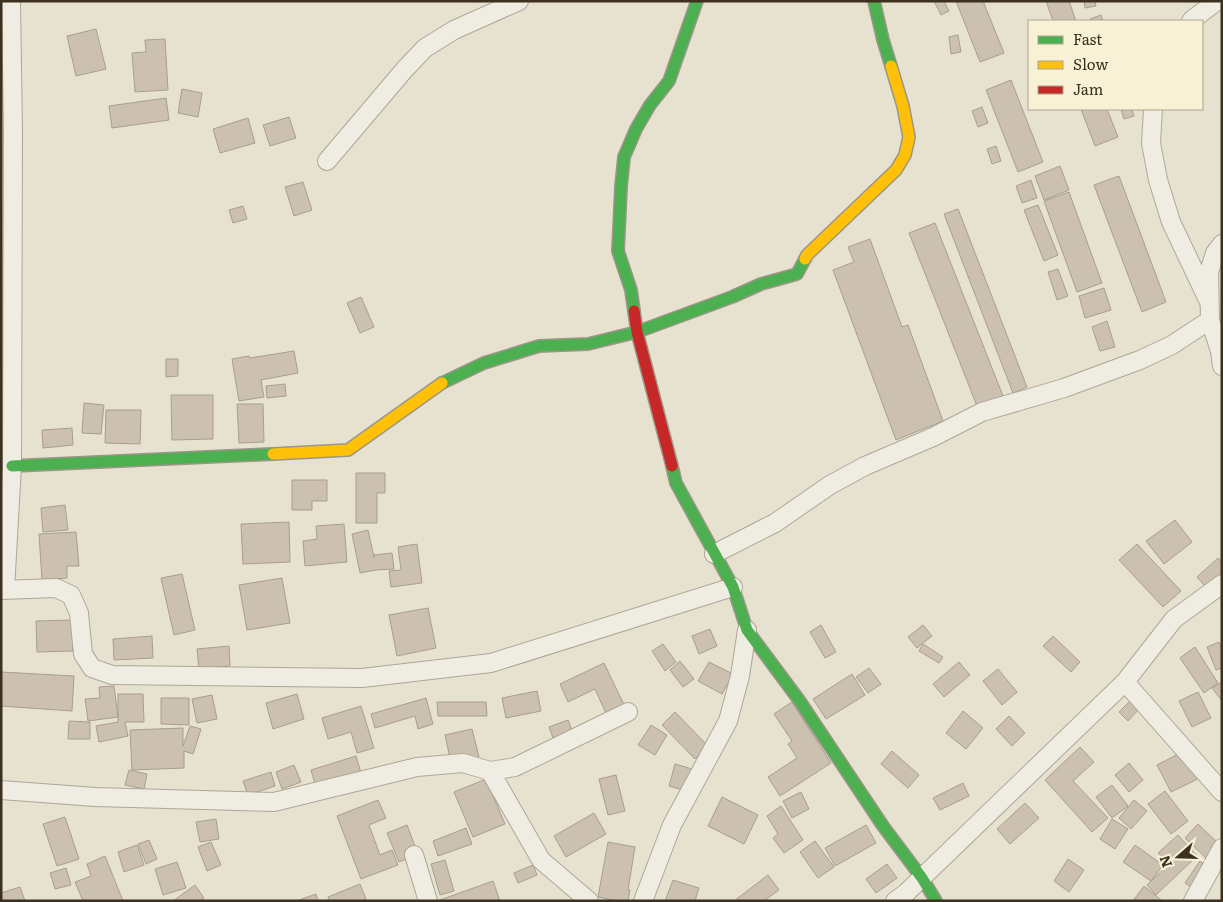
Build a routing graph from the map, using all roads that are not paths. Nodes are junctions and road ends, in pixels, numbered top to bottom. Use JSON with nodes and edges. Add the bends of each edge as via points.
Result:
{"nodes":[{"id":1,"x":11,"y":1,"type":"edge"},
{"id":2,"x":519,"y":1,"type":"edge"},
{"id":3,"x":697,"y":1,"type":"edge"},
{"id":4,"x":874,"y":1,"type":"edge"},
{"id":5,"x":1217,"y":1,"type":"edge"},
{"id":6,"x":1192,"y":20,"type":"edge"},
{"id":7,"x":1153,"y":110,"type":"edge"},
{"id":8,"x":7,"y":132,"type":"edge"},
{"id":9,"x":327,"y":160,"type":"dead end"},
{"id":10,"x":1222,"y":244,"type":"edge"},
{"id":11,"x":1210,"y":311,"type":"junction"},
{"id":12,"x":637,"y":332,"type":"junction"},
{"id":13,"x":1222,"y":366,"type":"edge"},
{"id":14,"x":12,"y":466,"type":"junction"},
{"id":15,"x":714,"y":554,"type":"junction"},
{"id":16,"x":1222,"y":584,"type":"edge"},
{"id":17,"x":733,"y":587,"type":"junction"},
{"id":18,"x":3,"y":590,"type":"edge"},
{"id":19,"x":747,"y":630,"type":"junction"},
{"id":20,"x":1125,"y":682,"type":"junction"},
{"id":21,"x":628,"y":712,"type":"dead end"},
{"id":22,"x":490,"y":771,"type":"junction"},
{"id":23,"x":1,"y":790,"type":"edge"},
{"id":24,"x":1222,"y":792,"type":"edge"},
{"id":25,"x":1222,"y":848,"type":"edge"},
{"id":26,"x":414,"y":855,"type":"dead end"},
{"id":27,"x":922,"y":878,"type":"junction"},
{"id":28,"x":428,"y":901,"type":"edge"},
{"id":29,"x":590,"y":901,"type":"edge"},
{"id":30,"x":643,"y":901,"type":"edge"},
{"id":31,"x":896,"y":901,"type":"edge"},
{"id":32,"x":936,"y":901,"type":"edge"},
{"id":33,"x":1193,"y":901,"type":"edge"}],
"edges":[{"from":1,"to":8,"type":"street"},
{"from":2,"to":9,"type":"street","via":[[454,30],[425,48]]},
{"from":3,"to":12,"type":"street","via":[[669,81],[650,105],[624,157],[618,251],[631,290]]},
{"from":4,"to":12,"type":"street","via":[[908,138],[905,155],[896,170],[807,255],[797,274],[761,284]]},
{"from":5,"to":6,"type":"street"},
{"from":7,"to":11,"type":"street","via":[[1151,143],[1158,180],[1171,222]]},
{"from":8,"to":14,"type":"street"},
{"from":10,"to":11,"type":"street","via":[[1215,253],[1209,272]]},
{"from":11,"to":13,"type":"street"},
{"from":11,"to":15,"type":"street","via":[[1172,345],[1064,388],[982,412],[865,466],[830,485],[776,523]]},
{"from":12,"to":14,"type":"street","via":[[588,344],[539,346],[484,363],[438,386],[348,450]]},
{"from":12,"to":15,"type":"street","via":[[676,483]]},
{"from":14,"to":18,"type":"street"},
{"from":15,"to":17,"type":"street"},
{"from":16,"to":20,"type":"street","via":[[1174,619]]},
{"from":17,"to":18,"type":"street","via":[[491,663],[362,678],[112,675],[92,668],[83,654],[79,613],[71,596],[56,588]]},
{"from":17,"to":19,"type":"street"},
{"from":19,"to":27,"type":"street"},
{"from":19,"to":30,"type":"street","via":[[740,676],[728,721],[672,825]]},
{"from":20,"to":24,"type":"street"},
{"from":20,"to":27,"type":"street"},
{"from":21,"to":22,"type":"street","via":[[515,767]]},
{"from":22,"to":23,"type":"street","via":[[463,763],[416,767],[274,802],[95,797]]},
{"from":22,"to":29,"type":"street","via":[[541,860]]},
{"from":25,"to":33,"type":"street"},
{"from":26,"to":28,"type":"street"},
{"from":27,"to":31,"type":"street"},
{"from":27,"to":32,"type":"street"}]}
